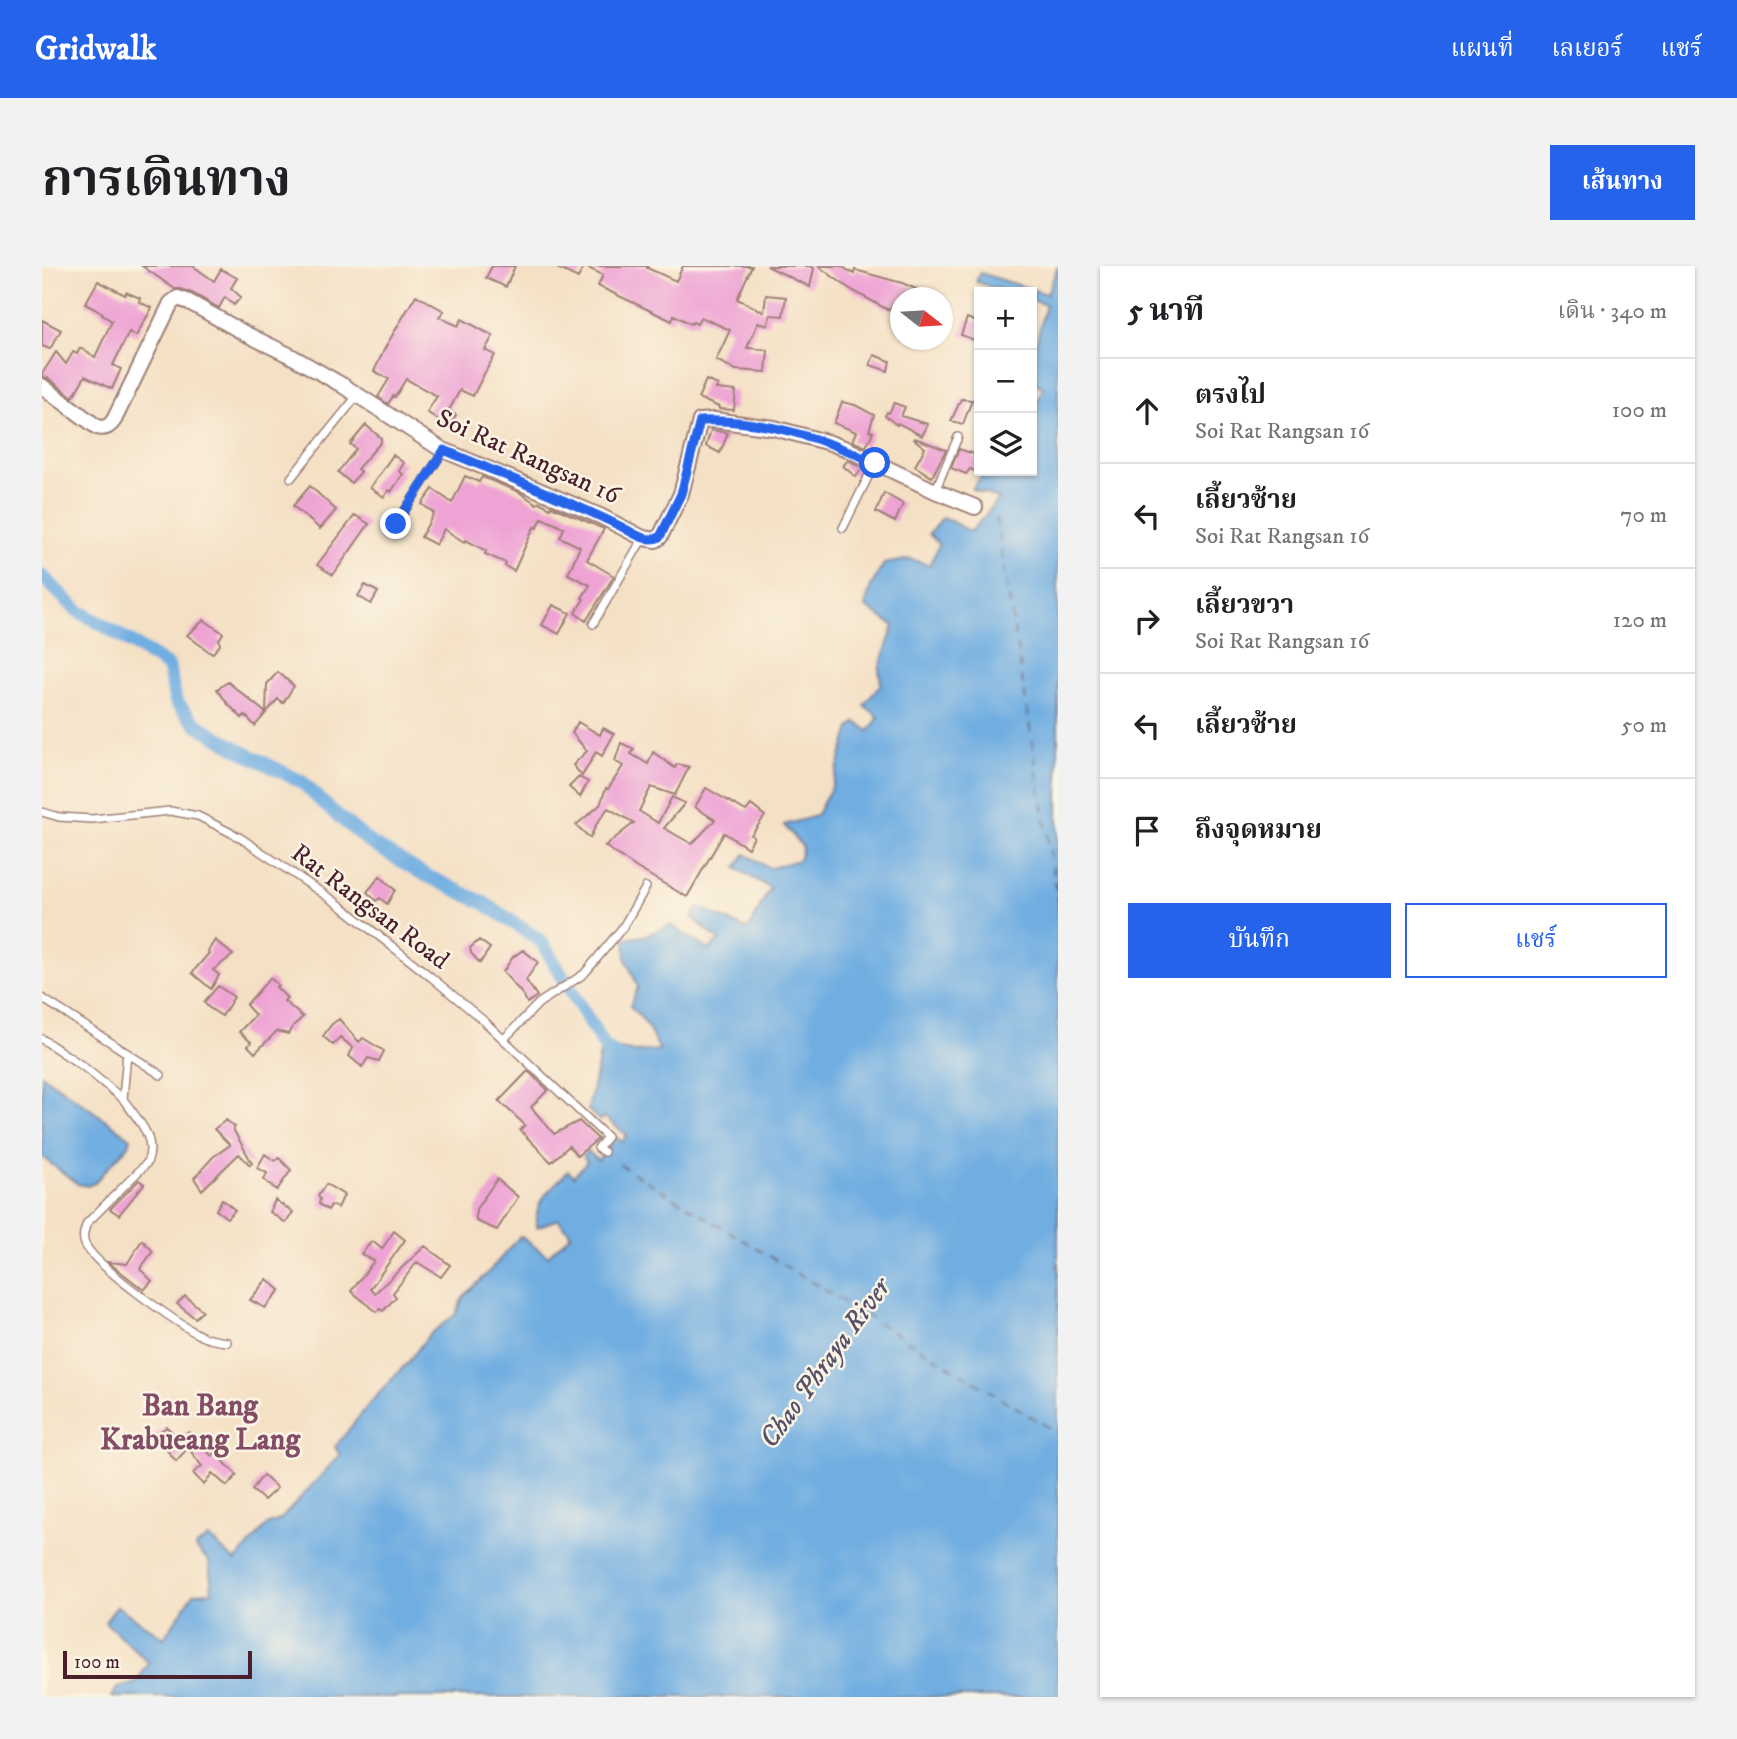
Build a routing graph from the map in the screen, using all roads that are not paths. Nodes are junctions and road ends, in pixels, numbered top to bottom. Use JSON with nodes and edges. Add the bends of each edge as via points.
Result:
{"nodes":[{"id":1,"x":42,"y":386,"type":"edge"},
{"id":2,"x":357,"y":396,"type":"junction"},
{"id":3,"x":958,"y":438,"type":"dead end"},
{"id":4,"x":444,"y":450,"type":"junction"},
{"id":5,"x":875,"y":463,"type":"junction"},
{"id":6,"x":291,"y":478,"type":"dead end"},
{"id":7,"x":935,"y":491,"type":"junction"},
{"id":8,"x":975,"y":507,"type":"dead end"},
{"id":9,"x":396,"y":524,"type":"dead end"},
{"id":10,"x":844,"y":528,"type":"dead end"},
{"id":11,"x":643,"y":538,"type":"junction"},
{"id":12,"x":593,"y":624,"type":"dead end"},
{"id":13,"x":42,"y":812,"type":"edge"},
{"id":14,"x":646,"y":887,"type":"dead end"},
{"id":15,"x":42,"y":998,"type":"edge"},
{"id":16,"x":42,"y":1039,"type":"edge"},
{"id":17,"x":503,"y":1039,"type":"junction"},
{"id":18,"x":127,"y":1053,"type":"junction"},
{"id":19,"x":161,"y":1075,"type":"dead end"},
{"id":20,"x":123,"y":1099,"type":"junction"},
{"id":21,"x":604,"y":1152,"type":"dead end"},
{"id":22,"x":227,"y":1342,"type":"dead end"}],
"edges":[{"from":1,"to":2,"type":"street","name":"Soi Rat Rangsan 16","via":[[97,427],[109,426],[171,303],[178,298],[292,356]]},
{"from":2,"to":4,"type":"street","name":"Soi Rat Rangsan 16"},
{"from":2,"to":6,"type":"lane"},
{"from":3,"to":7,"type":"lane"},
{"from":4,"to":9,"type":"lane"},
{"from":4,"to":11,"type":"street","name":"Soi Rat Rangsan 16"},
{"from":5,"to":7,"type":"street"},
{"from":5,"to":10,"type":"lane"},
{"from":5,"to":11,"type":"street","via":[[789,431],[700,421],[677,503],[660,537]]},
{"from":7,"to":8,"type":"street"},
{"from":11,"to":12,"type":"lane"},
{"from":13,"to":17,"type":"lane","name":"Rat Rangsan Road","via":[[92,819],[170,811],[198,816],[239,837],[337,903]]},
{"from":14,"to":17,"type":"lane","via":[[623,927],[584,974],[532,1010]]},
{"from":15,"to":18,"type":"lane"},
{"from":16,"to":20,"type":"lane"},
{"from":17,"to":21,"type":"lane","name":"Rat Rangsan Road","via":[[607,1137],[598,1148]]},
{"from":18,"to":19,"type":"lane"},
{"from":18,"to":20,"type":"lane"},
{"from":20,"to":22,"type":"lane","via":[[150,1138],[150,1156],[87,1223],[83,1240],[93,1255],[150,1301],[200,1335]]}]}
